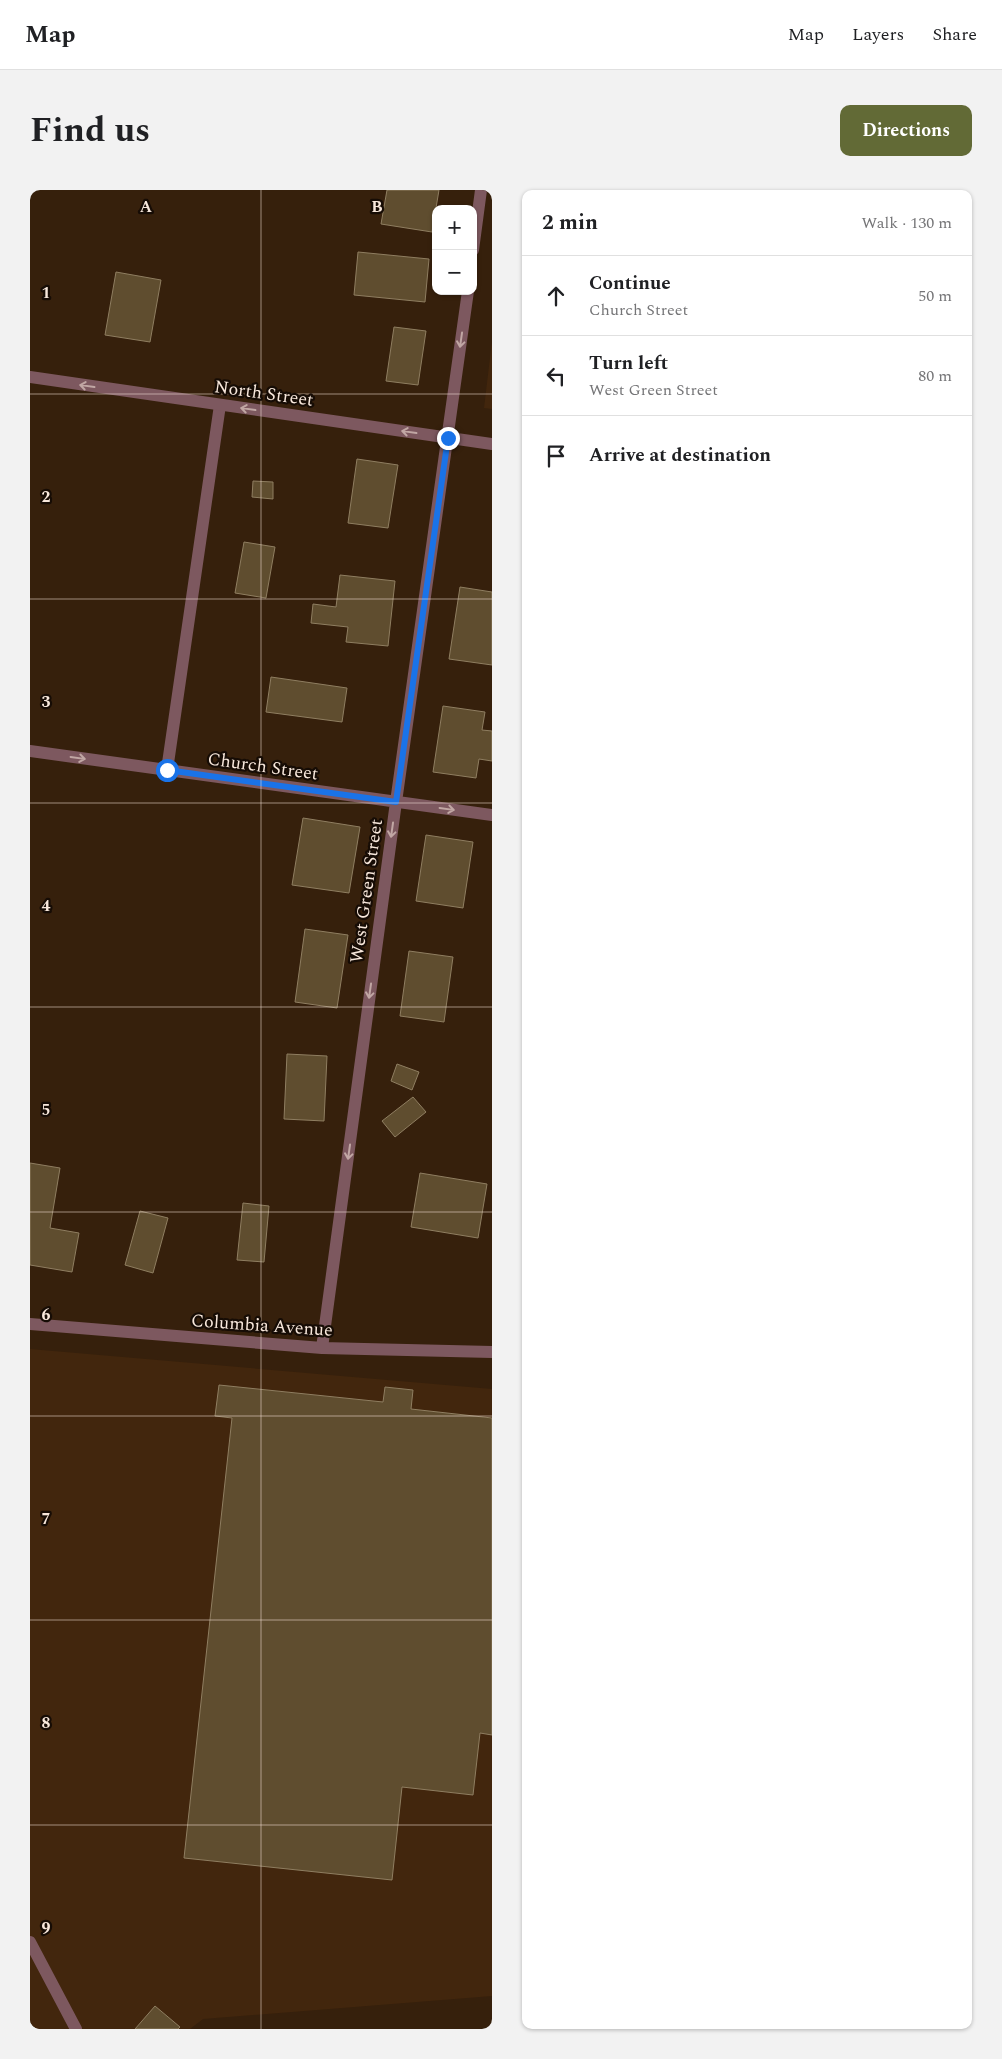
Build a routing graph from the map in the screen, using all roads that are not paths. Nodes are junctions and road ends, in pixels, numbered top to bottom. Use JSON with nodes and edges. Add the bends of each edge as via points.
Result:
{"nodes":[{"id":1,"x":481,"y":190,"type":"edge"},
{"id":2,"x":477,"y":220,"type":"edge"},
{"id":3,"x":467,"y":295,"type":"edge"},
{"id":4,"x":30,"y":377,"type":"edge"},
{"id":5,"x":220,"y":405,"type":"junction"},
{"id":6,"x":448,"y":438,"type":"junction"},
{"id":7,"x":492,"y":444,"type":"edge"},
{"id":8,"x":30,"y":751,"type":"edge"},
{"id":9,"x":167,"y":770,"type":"junction"},
{"id":10,"x":396,"y":802,"type":"junction"},
{"id":11,"x":492,"y":815,"type":"edge"},
{"id":12,"x":30,"y":1324,"type":"edge"},
{"id":13,"x":322,"y":1348,"type":"junction"},
{"id":14,"x":492,"y":1352,"type":"edge"},
{"id":15,"x":30,"y":1942,"type":"edge"},
{"id":16,"x":76,"y":2029,"type":"edge"}],
"edges":[{"from":1,"to":2,"type":"street"},
{"from":3,"to":6,"type":"street","name":"West Green Street","one_way":true},
{"from":5,"to":4,"type":"street","name":"North Street","one_way":true},
{"from":6,"to":5,"type":"street","name":"North Street","one_way":true},
{"from":5,"to":9,"type":"street"},
{"from":6,"to":7,"type":"street","name":"North Street"},
{"from":6,"to":10,"type":"street","name":"West Green Street"},
{"from":8,"to":9,"type":"street","name":"Church Street","one_way":true},
{"from":9,"to":10,"type":"street","name":"Church Street"},
{"from":10,"to":11,"type":"street","name":"Church Street","one_way":true},
{"from":10,"to":13,"type":"street","name":"West Green Street","one_way":true},
{"from":12,"to":13,"type":"street","name":"Columbia Avenue"},
{"from":13,"to":14,"type":"street","name":"Columbia Avenue"},
{"from":15,"to":16,"type":"street"}]}
